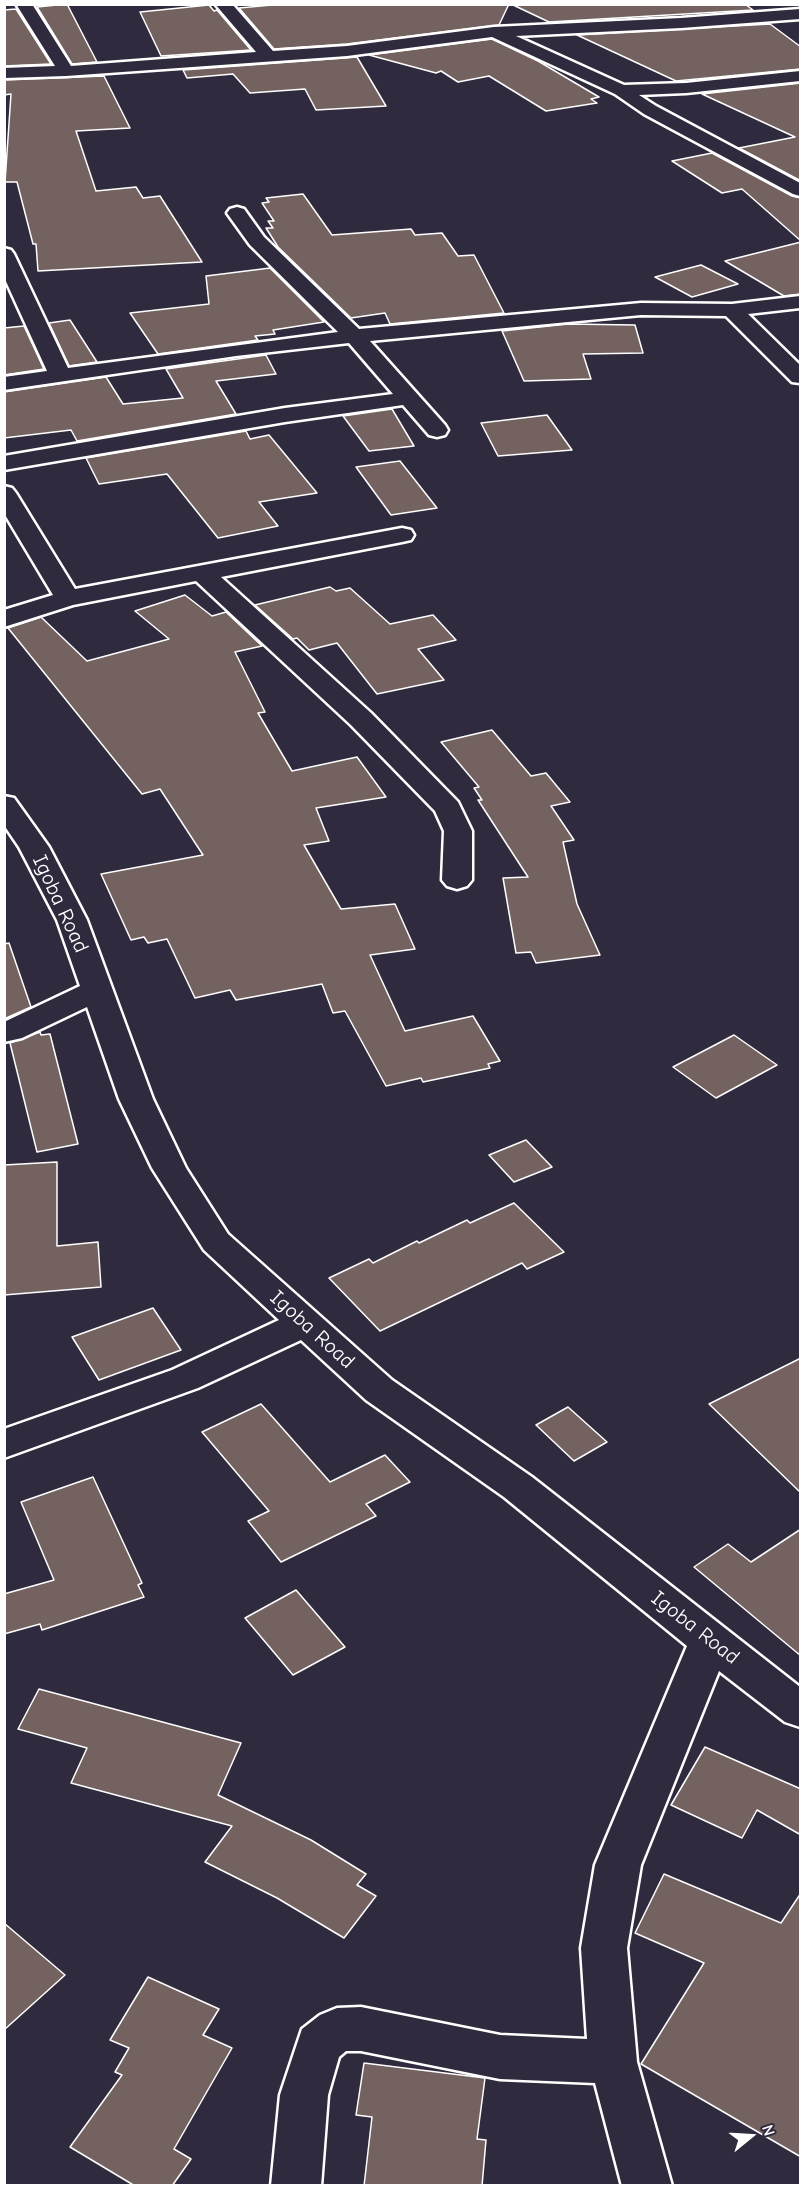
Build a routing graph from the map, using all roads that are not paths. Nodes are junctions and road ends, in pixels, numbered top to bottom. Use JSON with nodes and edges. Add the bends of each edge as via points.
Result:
{"nodes":[{"id":1,"x":24,"y":4,"type":"edge"},
{"id":2,"x":223,"y":4,"type":"edge"},
{"id":3,"x":801,"y":14,"type":"edge"},
{"id":4,"x":494,"y":32,"type":"junction"},
{"id":5,"x":269,"y":57,"type":"junction"},
{"id":6,"x":66,"y":71,"type":"junction"},
{"id":7,"x":4,"y":73,"type":"edge"},
{"id":8,"x":801,"y":76,"type":"edge"},
{"id":9,"x":621,"y":90,"type":"junction"},
{"id":10,"x":801,"y":190,"type":"edge"},
{"id":11,"x":237,"y":213,"type":"dead end"},
{"id":12,"x":4,"y":254,"type":"edge"},
{"id":13,"x":801,"y":302,"type":"edge"},
{"id":14,"x":732,"y":310,"type":"junction"},
{"id":15,"x":354,"y":336,"type":"junction"},
{"id":16,"x":60,"y":375,"type":"junction"},
{"id":17,"x":801,"y":377,"type":"edge"},
{"id":18,"x":4,"y":384,"type":"edge"},
{"id":19,"x":409,"y":398,"type":"junction"},
{"id":20,"x":437,"y":430,"type":"dead end"},
{"id":21,"x":4,"y":463,"type":"edge"},
{"id":22,"x":4,"y":493,"type":"edge"},
{"id":23,"x":402,"y":535,"type":"dead end"},
{"id":24,"x":202,"y":573,"type":"junction"},
{"id":25,"x":68,"y":598,"type":"junction"},
{"id":26,"x":4,"y":619,"type":"edge"},
{"id":27,"x":4,"y":804,"type":"edge"},
{"id":28,"x":457,"y":880,"type":"dead end"},
{"id":29,"x":97,"y":990,"type":"junction"},
{"id":30,"x":4,"y":1032,"type":"edge"},
{"id":31,"x":304,"y":1323,"type":"junction"},
{"id":32,"x":4,"y":1444,"type":"edge"},
{"id":33,"x":710,"y":1641,"type":"junction"},
{"id":34,"x":801,"y":1710,"type":"edge"},
{"id":35,"x":614,"y":2062,"type":"junction"},
{"id":36,"x":296,"y":2186,"type":"edge"},
{"id":37,"x":647,"y":2186,"type":"edge"}],
"edges":[{"from":1,"to":6,"type":"street"},
{"from":2,"to":5,"type":"street"},
{"from":3,"to":4,"type":"street"},
{"from":4,"to":5,"type":"street"},
{"from":4,"to":9,"type":"street"},
{"from":5,"to":6,"type":"street"},
{"from":6,"to":7,"type":"street"},
{"from":8,"to":9,"type":"street","via":[[686,88]]},
{"from":9,"to":10,"type":"street","via":[[650,110]]},
{"from":11,"to":15,"type":"street","via":[[257,241]]},
{"from":12,"to":16,"type":"street"},
{"from":13,"to":14,"type":"street"},
{"from":14,"to":15,"type":"street","via":[[641,309]]},
{"from":14,"to":17,"type":"street"},
{"from":15,"to":16,"type":"street"},
{"from":15,"to":19,"type":"street"},
{"from":16,"to":18,"type":"street"},
{"from":19,"to":20,"type":"street"},
{"from":19,"to":21,"type":"street"},
{"from":22,"to":25,"type":"street"},
{"from":23,"to":24,"type":"street"},
{"from":24,"to":25,"type":"street"},
{"from":24,"to":28,"type":"street","via":[[361,719],[448,808],[458,831]]},
{"from":25,"to":26,"type":"street"},
{"from":27,"to":29,"type":"street","name":"Igoba Road","via":[[34,847],[72,920]]},
{"from":29,"to":30,"type":"street"},
{"from":29,"to":31,"type":"street","name":"Igoba Road","via":[[136,1099],[169,1168],[216,1242]]},
{"from":31,"to":32,"type":"street","via":[[185,1379]]},
{"from":31,"to":33,"type":"street","name":"Igoba Road","via":[[379,1390],[518,1487]]},
{"from":33,"to":34,"type":"street","name":"Igoba Road"},
{"from":33,"to":35,"type":"street","via":[[618,1865],[604,1948]]},
{"from":35,"to":36,"type":"street","via":[[500,2057],[361,2029],[337,2030],[319,2044],[304,2095]]},
{"from":35,"to":37,"type":"street"}]}
